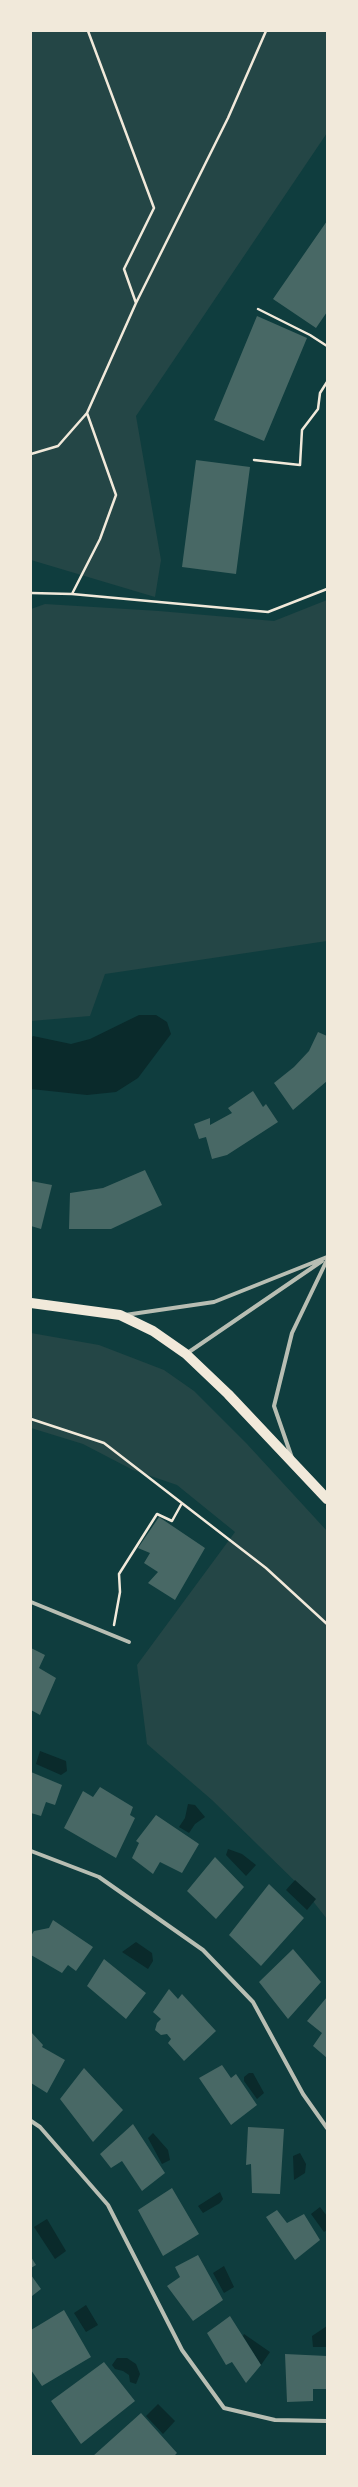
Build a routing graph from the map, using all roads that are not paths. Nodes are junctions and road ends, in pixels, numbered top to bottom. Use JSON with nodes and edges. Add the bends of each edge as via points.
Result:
{"nodes":[{"id":1,"x":327,"y":1258,"type":"edge"},
{"id":2,"x":31,"y":1303,"type":"edge"},
{"id":3,"x":120,"y":1315,"type":"junction"},
{"id":4,"x":186,"y":1354,"type":"junction"},
{"id":5,"x":295,"y":1466,"type":"junction"},
{"id":6,"x":327,"y":1499,"type":"edge"},
{"id":7,"x":31,"y":1602,"type":"edge"},
{"id":8,"x":129,"y":1642,"type":"dead end"},
{"id":9,"x":31,"y":1851,"type":"edge"},
{"id":10,"x":31,"y":2121,"type":"edge"},
{"id":11,"x":327,"y":2128,"type":"edge"},
{"id":12,"x":327,"y":2421,"type":"edge"}],
"edges":[{"from":1,"to":3,"type":"street","via":[[214,1302]]},
{"from":1,"to":4,"type":"street"},
{"from":1,"to":5,"type":"street","via":[[292,1333],[274,1406]]},
{"from":2,"to":3,"type":"main road"},
{"from":3,"to":4,"type":"main road","via":[[153,1331]]},
{"from":4,"to":5,"type":"main road","via":[[228,1394]]},
{"from":5,"to":6,"type":"main road"},
{"from":7,"to":8,"type":"street"},
{"from":9,"to":11,"type":"street","via":[[99,1876],[204,1950],[253,2002],[303,2094]]},
{"from":10,"to":12,"type":"street","via":[[40,2127],[108,2205],[182,2350],[224,2408],[275,2420]]}]}
